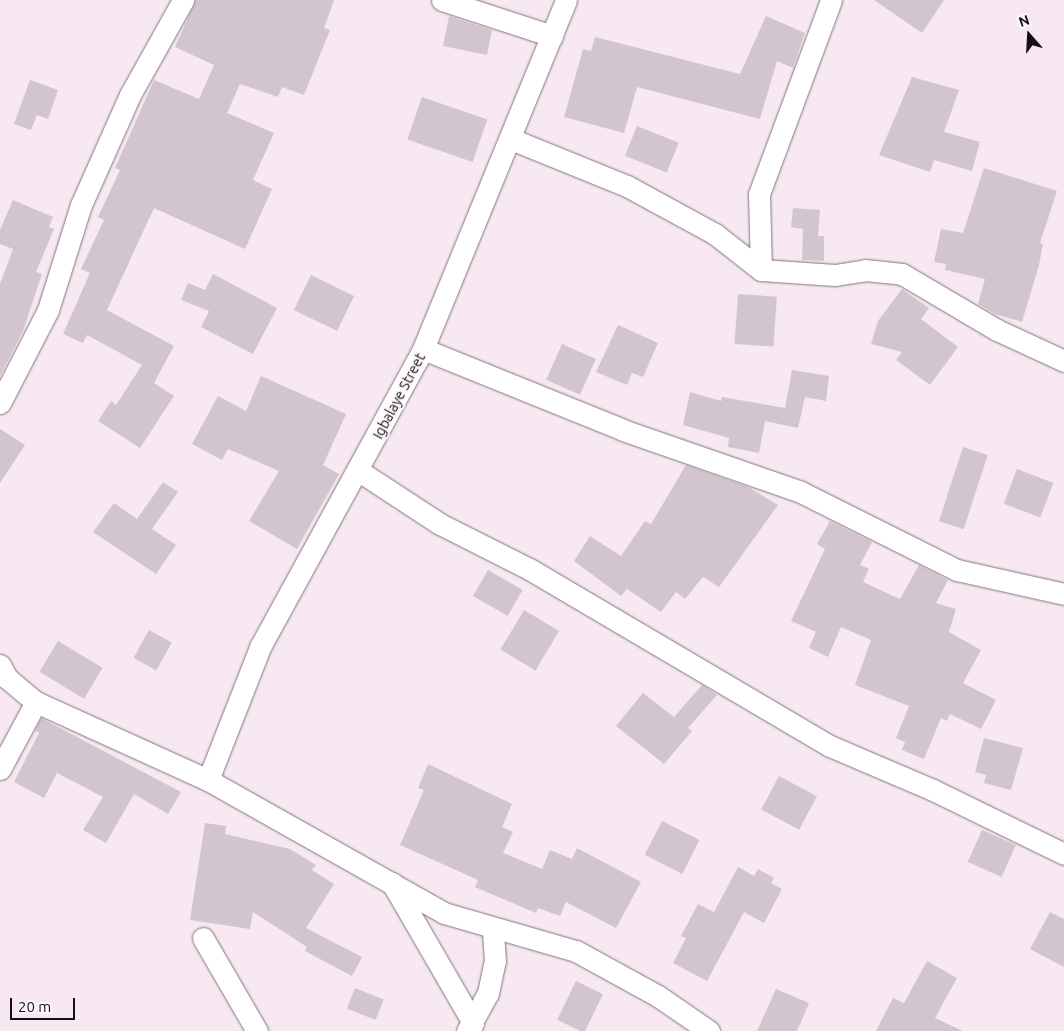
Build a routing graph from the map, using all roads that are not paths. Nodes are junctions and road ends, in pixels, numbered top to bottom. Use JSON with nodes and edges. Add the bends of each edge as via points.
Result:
{"nodes":[{"id":1,"x":182,"y":0,"type":"edge"},
{"id":2,"x":442,"y":0,"type":"edge"},
{"id":3,"x":566,"y":0,"type":"edge"},
{"id":4,"x":831,"y":0,"type":"edge"},
{"id":5,"x":552,"y":36,"type":"junction"},
{"id":6,"x":511,"y":139,"type":"junction"},
{"id":7,"x":760,"y":270,"type":"junction"},
{"id":8,"x":424,"y":349,"type":"junction"},
{"id":9,"x":1064,"y":361,"type":"edge"},
{"id":10,"x":0,"y":403,"type":"edge"},
{"id":11,"x":359,"y":470,"type":"junction"},
{"id":12,"x":1064,"y":594,"type":"edge"},
{"id":13,"x":0,"y":665,"type":"edge"},
{"id":14,"x":36,"y":702,"type":"junction"},
{"id":15,"x":0,"y":770,"type":"edge"},
{"id":16,"x":208,"y":780,"type":"junction"},
{"id":17,"x":1064,"y":854,"type":"edge"},
{"id":18,"x":392,"y":882,"type":"junction"},
{"id":19,"x":493,"y":930,"type":"junction"},
{"id":20,"x":203,"y":938,"type":"dead end"},
{"id":21,"x":470,"y":1027,"type":"edge"},
{"id":22,"x":257,"y":1031,"type":"edge"},
{"id":23,"x":709,"y":1031,"type":"edge"}],
"edges":[{"from":1,"to":10,"type":"street","via":[[130,95],[81,205],[48,310]]},
{"from":2,"to":5,"type":"street"},
{"from":3,"to":5,"type":"street","name":"Igbalaye Street"},
{"from":4,"to":7,"type":"street","via":[[759,194]]},
{"from":5,"to":6,"type":"street","name":"Igbalaye Street"},
{"from":6,"to":7,"type":"street","via":[[627,186],[715,234]]},
{"from":6,"to":8,"type":"street","name":"Igbalaye Street"},
{"from":7,"to":9,"type":"street","via":[[835,276],[864,270],[902,274],[997,330]]},
{"from":8,"to":11,"type":"street","name":"Igbalaye Street"},
{"from":8,"to":12,"type":"street","via":[[624,430],[801,492],[957,570]]},
{"from":11,"to":16,"type":"street","name":"Igbalaye Street","via":[[260,647]]},
{"from":11,"to":17,"type":"street","via":[[440,524],[531,570],[830,746],[933,790]]},
{"from":13,"to":14,"type":"street","via":[[7,678]]},
{"from":14,"to":15,"type":"street"},
{"from":14,"to":16,"type":"street"},
{"from":16,"to":18,"type":"street"},
{"from":18,"to":19,"type":"street","via":[[444,913]]},
{"from":18,"to":21,"type":"street"},
{"from":19,"to":21,"type":"street","via":[[495,961],[488,994]]},
{"from":19,"to":23,"type":"street","via":[[576,952],[658,996]]},
{"from":20,"to":22,"type":"street"}]}
